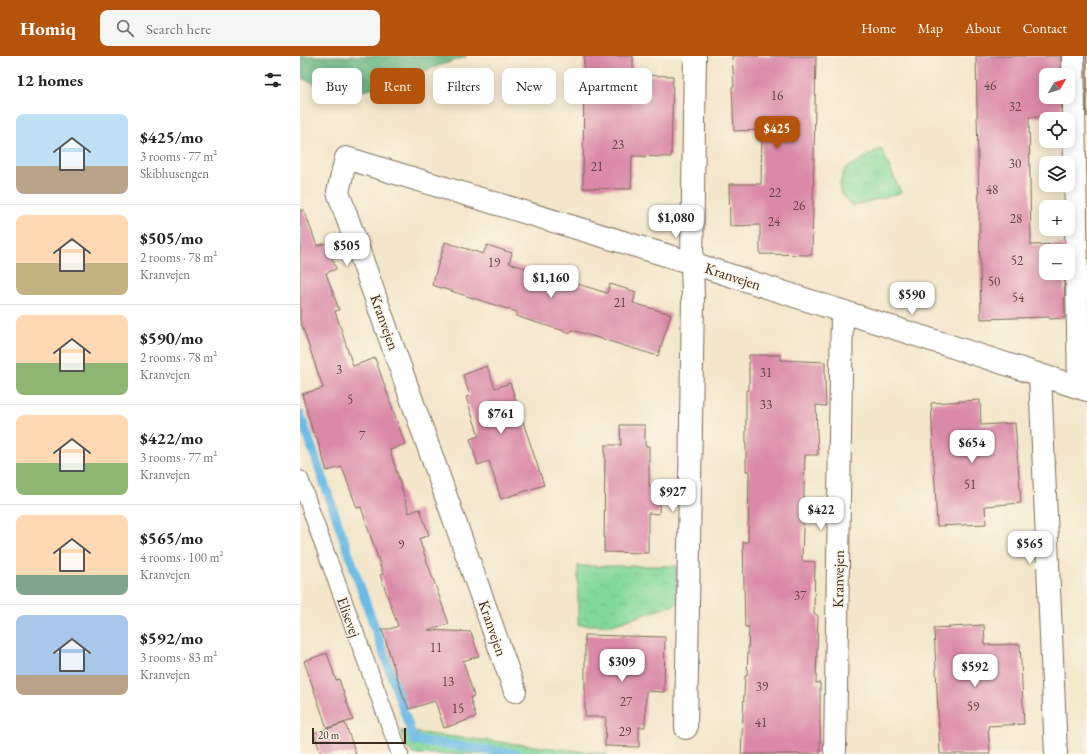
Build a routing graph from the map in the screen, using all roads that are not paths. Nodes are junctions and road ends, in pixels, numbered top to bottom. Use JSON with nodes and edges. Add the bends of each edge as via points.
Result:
{"nodes":[{"id":1,"x":695,"y":56,"type":"edge"},
{"id":2,"x":1073,"y":56,"type":"edge"},
{"id":3,"x":692,"y":263,"type":"junction"},
{"id":4,"x":842,"y":311,"type":"junction"},
{"id":5,"x":1040,"y":375,"type":"junction"},
{"id":6,"x":1083,"y":389,"type":"edge"},
{"id":7,"x":300,"y":479,"type":"edge"},
{"id":8,"x":515,"y":691,"type":"dead end"},
{"id":9,"x":686,"y":728,"type":"dead end"},
{"id":10,"x":835,"y":751,"type":"dead end"},
{"id":11,"x":400,"y":754,"type":"edge"},
{"id":12,"x":1056,"y":754,"type":"edge"}],
"edges":[{"from":1,"to":3,"type":"street"},
{"from":2,"to":6,"type":"street"},
{"from":3,"to":4,"type":"street","name":"Kranvejen"},
{"from":3,"to":8,"type":"street","name":"Kranvejen","via":[[346,158],[338,192]]},
{"from":3,"to":9,"type":"street","name":"Kranvejen"},
{"from":4,"to":5,"type":"street","name":"Kranvejen"},
{"from":4,"to":10,"type":"street","name":"Kranvejen"},
{"from":5,"to":6,"type":"street","name":"Kranvejen"},
{"from":5,"to":12,"type":"street"},
{"from":7,"to":11,"type":"lane","name":"Elisevej"}]}
